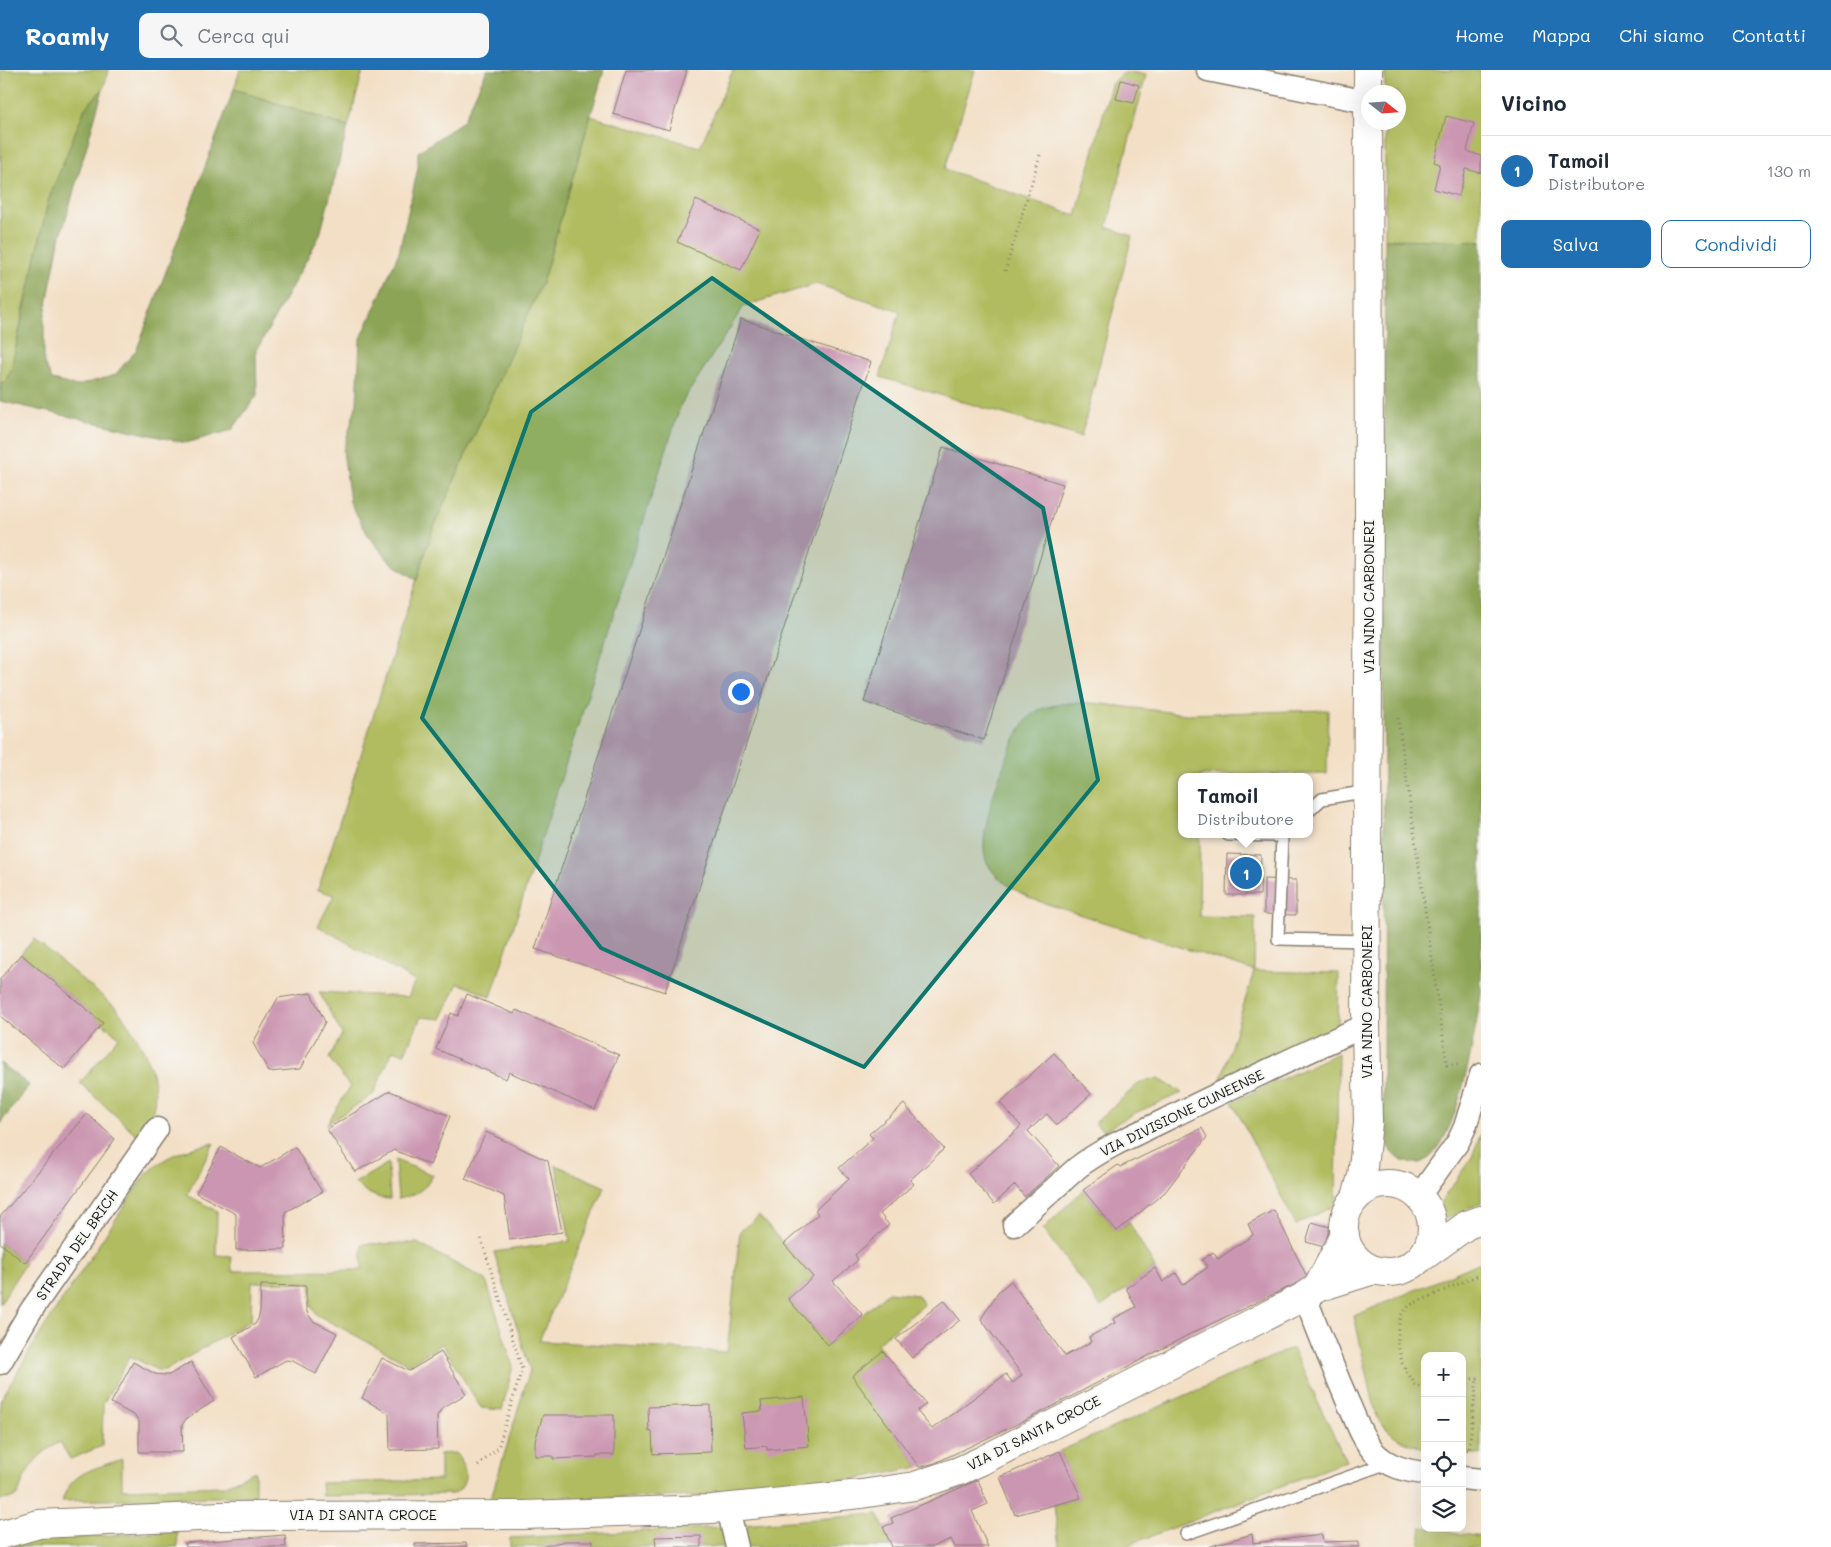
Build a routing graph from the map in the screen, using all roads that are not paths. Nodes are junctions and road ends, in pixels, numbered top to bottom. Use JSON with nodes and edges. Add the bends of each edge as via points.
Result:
{"nodes":[{"id":1,"x":1208,"y":70,"type":"edge"},
{"id":2,"x":1368,"y":70,"type":"edge"},
{"id":3,"x":1368,"y":85,"type":"edge"},
{"id":4,"x":1361,"y":101,"type":"edge"},
{"id":5,"x":1368,"y":130,"type":"edge"},
{"id":6,"x":1368,"y":792,"type":"junction"},
{"id":7,"x":1313,"y":808,"type":"edge"},
{"id":8,"x":1283,"y":838,"type":"edge"},
{"id":9,"x":1367,"y":941,"type":"junction"},
{"id":10,"x":1366,"y":1025,"type":"junction"},
{"id":11,"x":1481,"y":1075,"type":"edge"},
{"id":12,"x":1368,"y":1123,"type":"junction"},
{"id":13,"x":157,"y":1129,"type":"dead end"},
{"id":14,"x":1390,"y":1184,"type":"junction"},
{"id":15,"x":1356,"y":1197,"type":"junction"},
{"id":16,"x":1425,"y":1205,"type":"junction"},
{"id":17,"x":1474,"y":1223,"type":"edge"},
{"id":18,"x":1014,"y":1225,"type":"dead end"},
{"id":19,"x":1344,"y":1235,"type":"junction"},
{"id":20,"x":1421,"y":1258,"type":"junction"},
{"id":21,"x":1374,"y":1270,"type":"junction"},
{"id":22,"x":1311,"y":1292,"type":"junction"},
{"id":23,"x":0,"y":1363,"type":"edge"},
{"id":24,"x":1388,"y":1463,"type":"junction"},
{"id":25,"x":1421,"y":1472,"type":"edge"},
{"id":26,"x":1466,"y":1478,"type":"edge"},
{"id":27,"x":1481,"y":1480,"type":"edge"},
{"id":28,"x":728,"y":1508,"type":"junction"},
{"id":29,"x":1186,"y":1534,"type":"dead end"},
{"id":30,"x":0,"y":1535,"type":"edge"},
{"id":31,"x":737,"y":1547,"type":"edge"}],
"edges":[{"from":1,"to":4,"type":"street"},
{"from":2,"to":3,"type":"main road","name":"VIA NINO CARBONERI"},
{"from":5,"to":6,"type":"main road","name":"VIA NINO CARBONERI"},
{"from":6,"to":7,"type":"lane","via":[[1322,800]]},
{"from":6,"to":9,"type":"main road","name":"VIA NINO CARBONERI"},
{"from":8,"to":9,"type":"lane","via":[[1278,939]]},
{"from":9,"to":10,"type":"main road","name":"VIA NINO CARBONERI"},
{"from":10,"to":12,"type":"main road","name":"VIA NINO CARBONERI"},
{"from":10,"to":18,"type":"street","name":"VIA DIVISIONE CUNEENSE","via":[[1110,1147],[1088,1160]]},
{"from":11,"to":16,"type":"street","via":[[1465,1127]]},
{"from":12,"to":14,"type":"main road","name":"VIA NINO CARBONERI","via":[[1382,1171]]},
{"from":12,"to":15,"type":"main road","name":"VIA NINO CARBONERI"},
{"from":13,"to":23,"type":"street","name":"STRADA DEL BRICH","via":[[30,1312]]},
{"from":14,"to":15,"type":"main road","via":[[1378,1185]]},
{"from":14,"to":16,"type":"main road","via":[[1411,1190]]},
{"from":15,"to":19,"type":"main road","name":"VIA NINO CARBONERI","via":[[1344,1221]]},
{"from":16,"to":17,"type":"main road","via":[[1444,1221]]},
{"from":16,"to":20,"type":"main road","via":[[1432,1226],[1428,1248]]},
{"from":17,"to":20,"type":"main road"},
{"from":19,"to":21,"type":"main road","via":[[1354,1257]]},
{"from":19,"to":22,"type":"main road"},
{"from":20,"to":21,"type":"main road","via":[[1400,1271]]},
{"from":21,"to":22,"type":"main road","name":"VIA DI SANTA CROCE"},
{"from":22,"to":24,"type":"street","via":[[1328,1356],[1362,1433],[1373,1450]]},
{"from":22,"to":28,"type":"main road","name":"VIA DI SANTA CROCE","via":[[959,1471],[915,1486]]},
{"from":24,"to":25,"type":"street"},
{"from":24,"to":29,"type":"lane"},
{"from":26,"to":27,"type":"street"},
{"from":28,"to":30,"type":"main road","name":"VIA DI SANTA CROCE","via":[[523,1515],[221,1516],[39,1524]]},
{"from":28,"to":31,"type":"street"}]}
